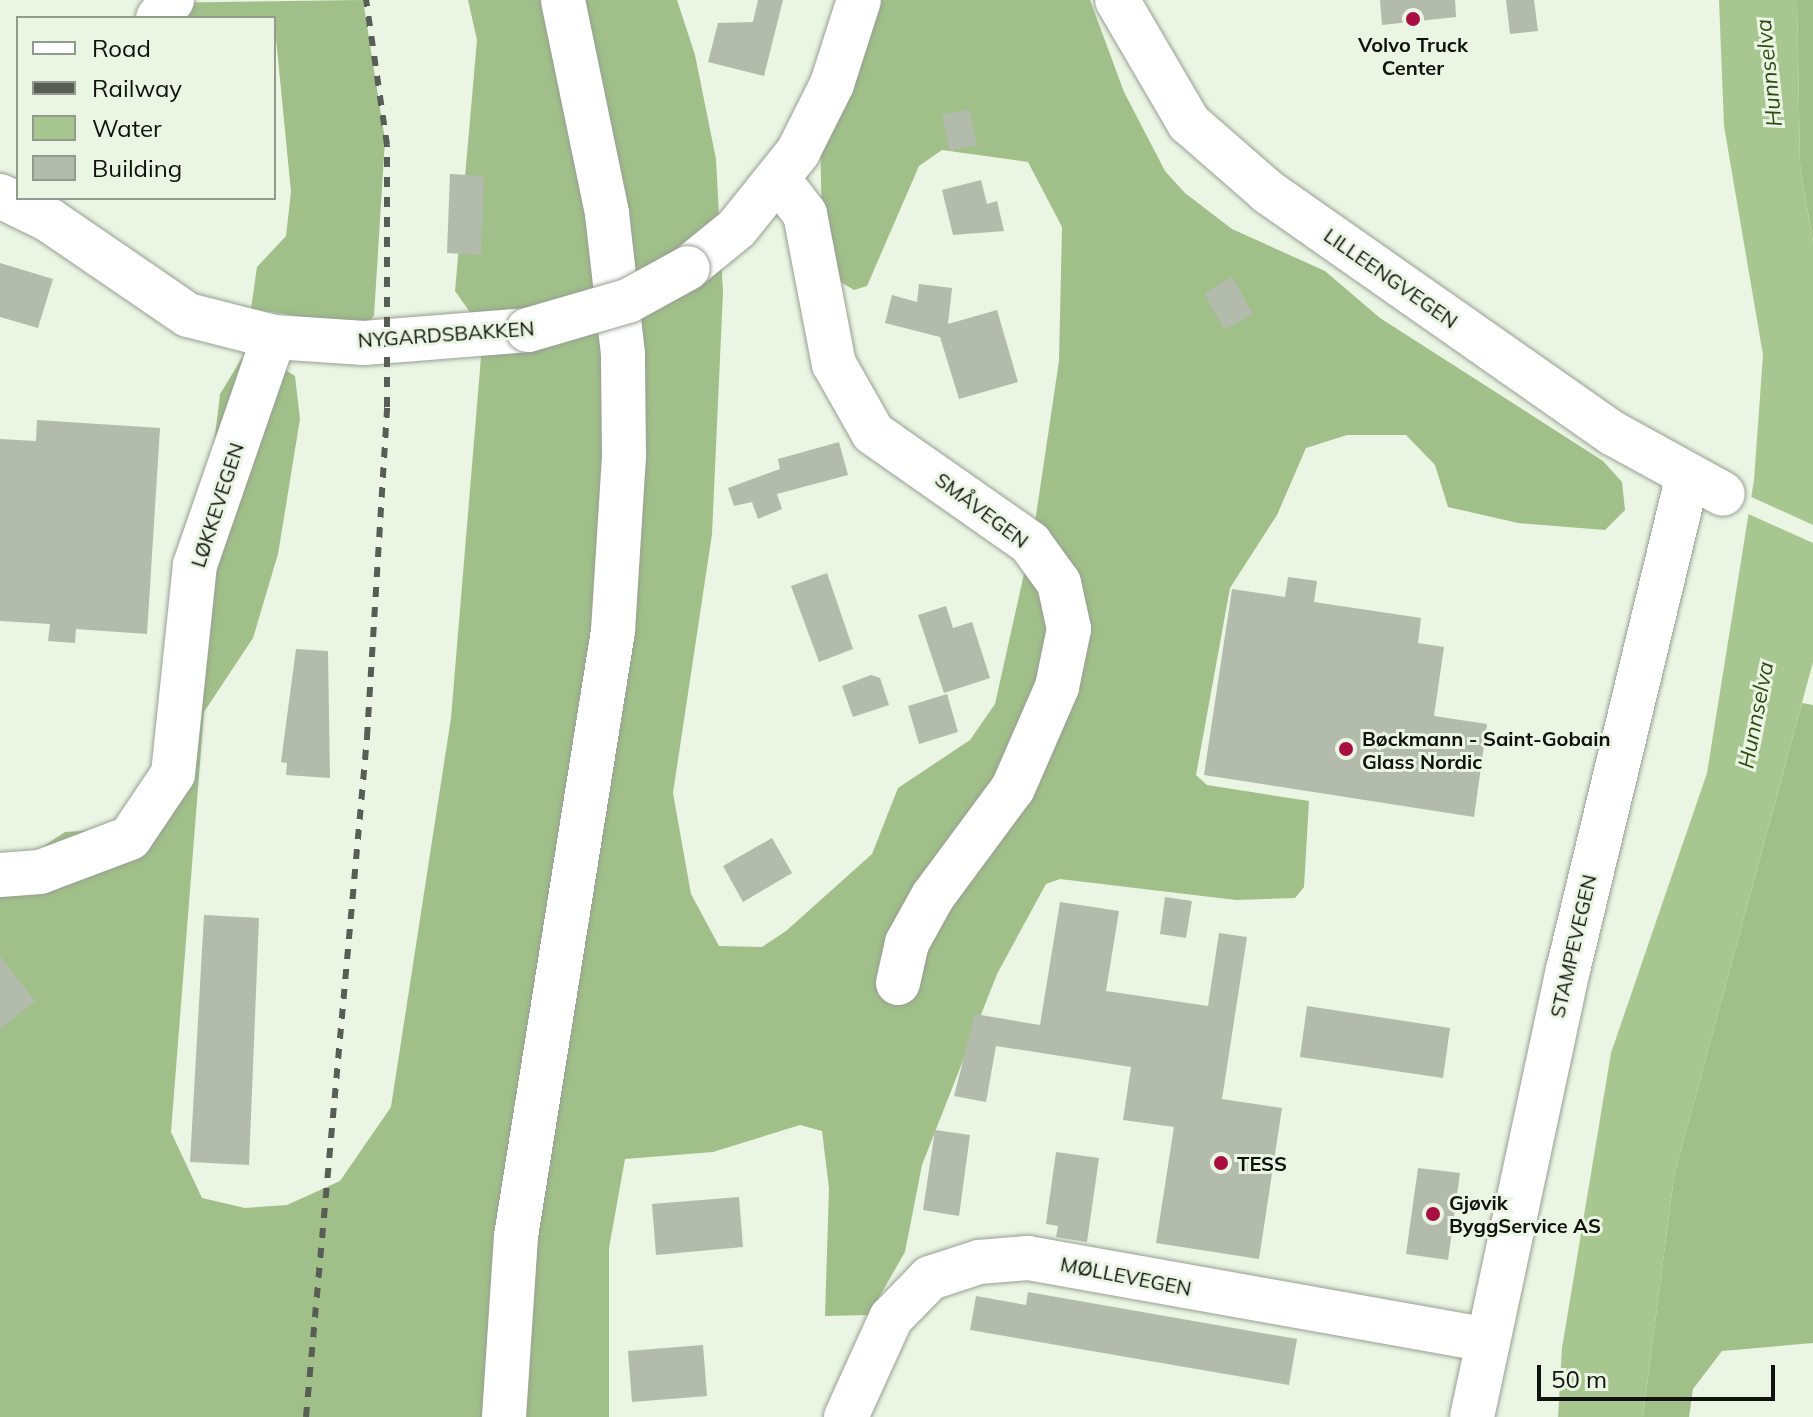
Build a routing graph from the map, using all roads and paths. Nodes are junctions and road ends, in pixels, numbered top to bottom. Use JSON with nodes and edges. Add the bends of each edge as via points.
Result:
{"nodes":[{"id":1,"x":172,"y":0,"type":"edge"},
{"id":2,"x":563,"y":0,"type":"edge"},
{"id":3,"x":859,"y":0,"type":"edge"},
{"id":4,"x":1117,"y":0,"type":"edge"},
{"id":5,"x":160,"y":16,"type":"edge"},
{"id":6,"x":779,"y":180,"type":"junction"},
{"id":7,"x":10,"y":196,"type":"edge"},
{"id":8,"x":274,"y":337,"type":"junction"},
{"id":9,"x":1705,"y":486,"type":"joint"},
{"id":10,"x":0,"y":875,"type":"edge"},
{"id":11,"x":898,"y":983,"type":"dead end"},
{"id":12,"x":1485,"y":1339,"type":"junction"},
{"id":13,"x":504,"y":1417,"type":"edge"},
{"id":14,"x":846,"y":1417,"type":"edge"},
{"id":15,"x":1472,"y":1417,"type":"edge"}],
"edges":[{"from":1,"to":5,"type":"main road"},
{"from":2,"to":13,"type":"main road","via":[[617,291],[622,513],[599,735],[516,1236]]},
{"from":3,"to":6,"type":"main road","name":"NYGARDSBAKKEN","via":[[832,84]]},
{"from":4,"to":9,"type":"main road","name":"LILLEENGVEGEN","via":[[1189,123],[1268,192]]},
{"from":6,"to":8,"type":"main road","name":"NYGARDSBAKKEN","bridge":true,"via":[[737,228],[688,268],[628,301],[528,330],[364,343]]},
{"from":6,"to":11,"type":"main road","name":"SMÅVEGEN","via":[[805,214],[834,364],[873,433],[1030,543],[1059,583],[1069,629],[1057,687],[1013,788],[933,896],[907,943]]},
{"from":7,"to":8,"type":"main road","name":"NYGARDSBAKKEN","via":[[188,315]]},
{"from":8,"to":10,"type":"main road","name":"LØKKEVEGEN","via":[[195,565],[173,774],[130,838],[40,872]]},
{"from":9,"to":12,"type":"main road","name":"STAMPEVEGEN"},
{"from":12,"to":14,"type":"main road","name":"MØLLEVEGEN","via":[[1028,1258],[979,1262],[930,1278],[891,1318]]},
{"from":12,"to":15,"type":"main road","name":"STAMPEVEGEN"}]}
